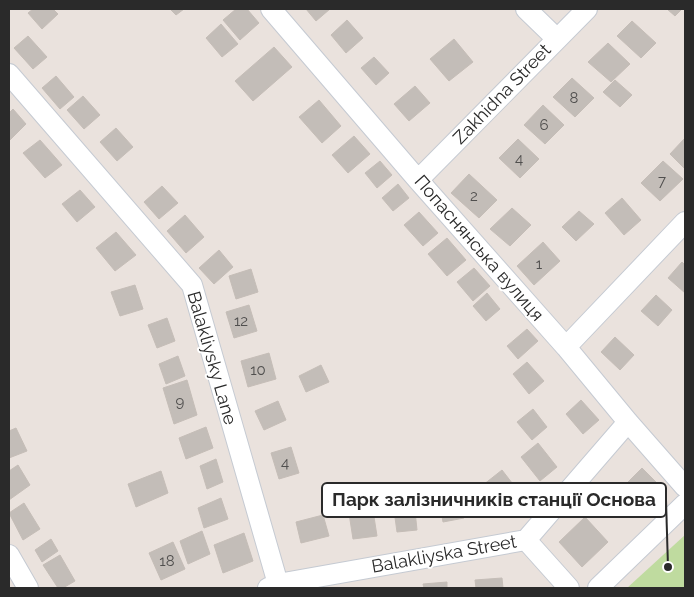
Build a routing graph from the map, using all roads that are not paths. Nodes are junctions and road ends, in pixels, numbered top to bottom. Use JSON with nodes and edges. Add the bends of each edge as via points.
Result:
{"nodes":[{"id":1,"x":271,"y":9,"type":"edge"},
{"id":2,"x":526,"y":9,"type":"edge"},
{"id":3,"x":586,"y":9,"type":"edge"},
{"id":4,"x":557,"y":39,"type":"junction"},
{"id":5,"x":9,"y":74,"type":"edge"},
{"id":6,"x":418,"y":180,"type":"junction"},
{"id":7,"x":685,"y":222,"type":"edge"},
{"id":8,"x":566,"y":347,"type":"junction"},
{"id":9,"x":628,"y":422,"type":"junction"},
{"id":10,"x":685,"y":487,"type":"edge"},
{"id":11,"x":685,"y":504,"type":"edge"},
{"id":12,"x":526,"y":540,"type":"junction"},
{"id":13,"x":9,"y":555,"type":"edge"},
{"id":14,"x":273,"y":586,"type":"edge"},
{"id":15,"x":28,"y":588,"type":"edge"},
{"id":16,"x":568,"y":588,"type":"edge"},
{"id":17,"x":598,"y":588,"type":"edge"}],
"edges":[{"from":1,"to":6,"type":"street","name":"Попаснянська вулиця"},
{"from":2,"to":4,"type":"street"},
{"from":3,"to":4,"type":"street","name":"Zakhidna Street"},
{"from":4,"to":6,"type":"street","name":"Zakhidna Street"},
{"from":5,"to":14,"type":"street","name":"Balakliysky Lane","via":[[192,285]]},
{"from":6,"to":8,"type":"street","name":"Попаснянська вулиця"},
{"from":7,"to":8,"type":"street"},
{"from":8,"to":9,"type":"street","name":"Попаснянська вулиця"},
{"from":9,"to":10,"type":"street","name":"Попаснянська вулиця"},
{"from":9,"to":12,"type":"street","name":"Balakliyska Street"},
{"from":11,"to":17,"type":"street"},
{"from":12,"to":14,"type":"street","name":"Balakliyska Street"},
{"from":12,"to":16,"type":"street"},
{"from":13,"to":15,"type":"street"}]}
